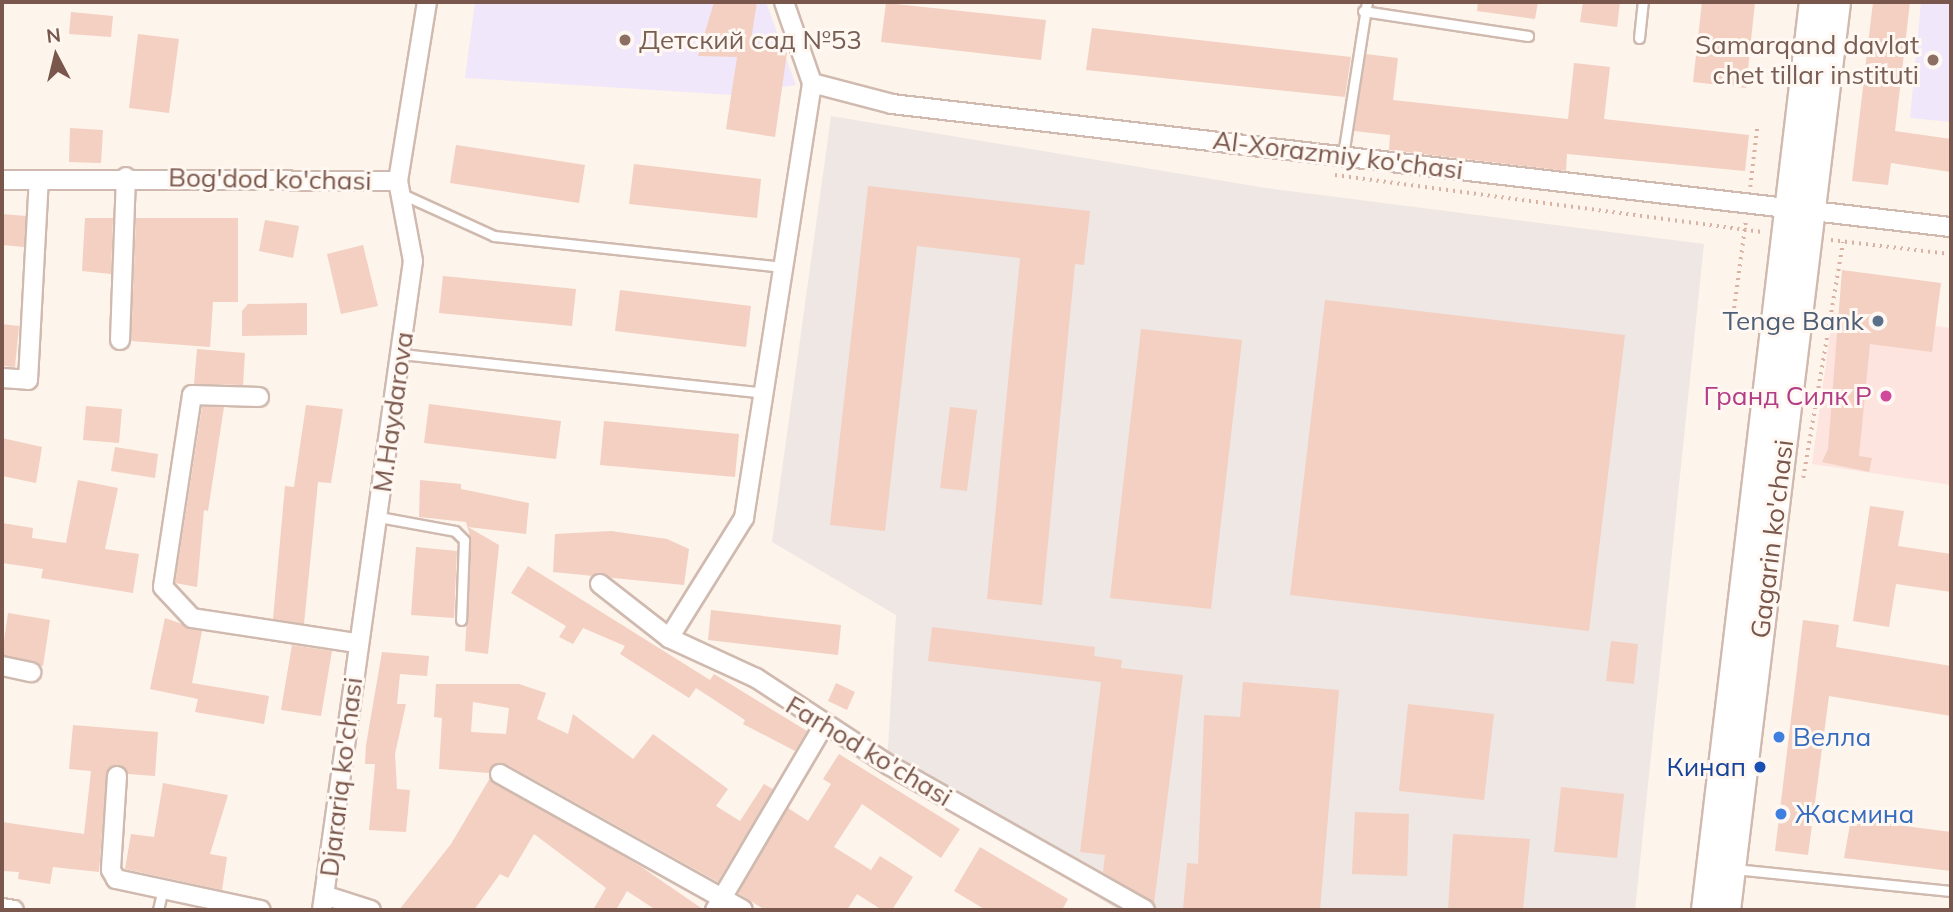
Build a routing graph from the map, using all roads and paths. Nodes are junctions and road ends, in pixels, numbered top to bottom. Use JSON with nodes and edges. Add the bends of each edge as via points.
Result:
{"nodes":[{"id":1,"x":427,"y":2,"type":"edge"},
{"id":2,"x":784,"y":2,"type":"edge"},
{"id":3,"x":1643,"y":2,"type":"edge"},
{"id":4,"x":1813,"y":2,"type":"edge"},
{"id":5,"x":1837,"y":2,"type":"edge"},
{"id":6,"x":1365,"y":6,"type":"edge"},
{"id":7,"x":1528,"y":36,"type":"dead end"},
{"id":8,"x":1639,"y":38,"type":"dead end"},
{"id":9,"x":812,"y":83,"type":"junction"},
{"id":10,"x":1757,"y":127,"type":"dead end"},
{"id":11,"x":1343,"y":155,"type":"junction"},
{"id":12,"x":1320,"y":173,"type":"dead end"},
{"id":13,"x":126,"y":177,"type":"junction"},
{"id":14,"x":2,"y":180,"type":"edge"},
{"id":15,"x":39,"y":180,"type":"junction"},
{"id":16,"x":399,"y":187,"type":"junction"},
{"id":17,"x":1748,"y":201,"type":"junction"},
{"id":18,"x":1800,"y":206,"type":"junction"},
{"id":19,"x":1951,"y":227,"type":"edge"},
{"id":20,"x":1744,"y":229,"type":"junction"},
{"id":21,"x":1796,"y":236,"type":"junction"},
{"id":22,"x":1843,"y":242,"type":"junction"},
{"id":23,"x":1951,"y":254,"type":"edge"},
{"id":24,"x":783,"y":267,"type":"junction"},
{"id":25,"x":1732,"y":322,"type":"dead end"},
{"id":26,"x":120,"y":340,"type":"dead end"},
{"id":27,"x":401,"y":354,"type":"junction"},
{"id":28,"x":2,"y":378,"type":"edge"},
{"id":29,"x":764,"y":393,"type":"junction"},
{"id":30,"x":259,"y":397,"type":"dead end"},
{"id":31,"x":1803,"y":481,"type":"dead end"},
{"id":32,"x":379,"y":517,"type":"junction"},
{"id":33,"x":600,"y":584,"type":"dead end"},
{"id":34,"x":461,"y":620,"type":"dead end"},
{"id":35,"x":668,"y":638,"type":"junction"},
{"id":36,"x":356,"y":643,"type":"junction"},
{"id":37,"x":2,"y":666,"type":"edge"},
{"id":38,"x":31,"y":671,"type":"dead end"},
{"id":39,"x":825,"y":723,"type":"junction"},
{"id":40,"x":500,"y":774,"type":"dead end"},
{"id":41,"x":117,"y":776,"type":"dead end"},
{"id":42,"x":1732,"y":869,"type":"junction"},
{"id":43,"x":163,"y":887,"type":"junction"},
{"id":44,"x":1951,"y":891,"type":"edge"},
{"id":45,"x":324,"y":903,"type":"edge"},
{"id":46,"x":719,"y":904,"type":"edge"},
{"id":47,"x":1135,"y":907,"type":"edge"},
{"id":48,"x":2,"y":908,"type":"edge"},
{"id":49,"x":14,"y":910,"type":"edge"},
{"id":50,"x":158,"y":910,"type":"edge"},
{"id":51,"x":261,"y":910,"type":"edge"},
{"id":52,"x":371,"y":910,"type":"edge"},
{"id":53,"x":743,"y":910,"type":"edge"},
{"id":54,"x":1705,"y":910,"type":"edge"},
{"id":55,"x":1727,"y":910,"type":"edge"}],
"edges":[{"from":1,"to":16,"type":"street","name":"Bog'dod ko'chasi"},
{"from":2,"to":9,"type":"street"},
{"from":3,"to":8,"type":"lane"},
{"from":4,"to":18,"type":"main road","name":"Gagarin ko'chasi"},
{"from":5,"to":18,"type":"main road","name":"Gagarin ko'chasi"},
{"from":6,"to":7,"type":"lane"},
{"from":6,"to":11,"type":"lane"},
{"from":9,"to":11,"type":"street","name":"Al-Xorazmiy ko'chasi","via":[[892,104]]},
{"from":9,"to":24,"type":"street"},
{"from":10,"to":17,"type":"path"},
{"from":11,"to":17,"type":"street","name":"Al-Xorazmiy ko'chasi"},
{"from":12,"to":20,"type":"path"},
{"from":13,"to":15,"type":"street","name":"Bog'dod ko'chasi"},
{"from":13,"to":16,"type":"street","name":"Bog'dod ko'chasi"},
{"from":13,"to":26,"type":"street"},
{"from":14,"to":15,"type":"street","name":"Bog'dod ko'chasi"},
{"from":15,"to":28,"type":"street","via":[[28,380]]},
{"from":16,"to":24,"type":"lane","via":[[494,236]]},
{"from":16,"to":27,"type":"street","name":"M.Haydarova","via":[[413,261]]},
{"from":17,"to":18,"type":"street","name":"Al-Xorazmiy ko'chasi"},
{"from":17,"to":20,"type":"path"},
{"from":18,"to":19,"type":"street","name":"Al-Xorazmiy ko'chasi"},
{"from":18,"to":21,"type":"main road","name":"Gagarin ko'chasi"},
{"from":20,"to":21,"type":"path"},
{"from":20,"to":25,"type":"path"},
{"from":21,"to":22,"type":"path"},
{"from":21,"to":42,"type":"main road","name":"Gagarin ko'chasi"},
{"from":21,"to":54,"type":"main road","name":"Gagarin ko'chasi"},
{"from":22,"to":23,"type":"path"},
{"from":22,"to":31,"type":"path"},
{"from":24,"to":29,"type":"street"},
{"from":27,"to":29,"type":"lane"},
{"from":27,"to":32,"type":"street","name":"M.Haydarova"},
{"from":29,"to":35,"type":"street","via":[[744,519]]},
{"from":30,"to":36,"type":"street","via":[[192,395],[163,587],[192,618]]},
{"from":32,"to":34,"type":"lane","via":[[455,531],[464,540]]},
{"from":32,"to":36,"type":"street","name":"M.Haydarova"},
{"from":33,"to":35,"type":"street","name":"Farhod ko'chasi"},
{"from":35,"to":39,"type":"street","name":"Farhod ko'chasi","via":[[756,678]]},
{"from":36,"to":45,"type":"street","name":"Djarariq ko'chasi"},
{"from":37,"to":38,"type":"street"},
{"from":39,"to":46,"type":"street"},
{"from":39,"to":47,"type":"street","name":"Farhod ko'chasi"},
{"from":40,"to":46,"type":"street"},
{"from":41,"to":43,"type":"street","via":[[111,870],[116,879]]},
{"from":42,"to":44,"type":"lane"},
{"from":42,"to":55,"type":"main road","name":"Gagarin ko'chasi"},
{"from":43,"to":50,"type":"lane"},
{"from":43,"to":51,"type":"street"},
{"from":45,"to":52,"type":"street"},
{"from":46,"to":53,"type":"street"},
{"from":48,"to":49,"type":"street"}]}
